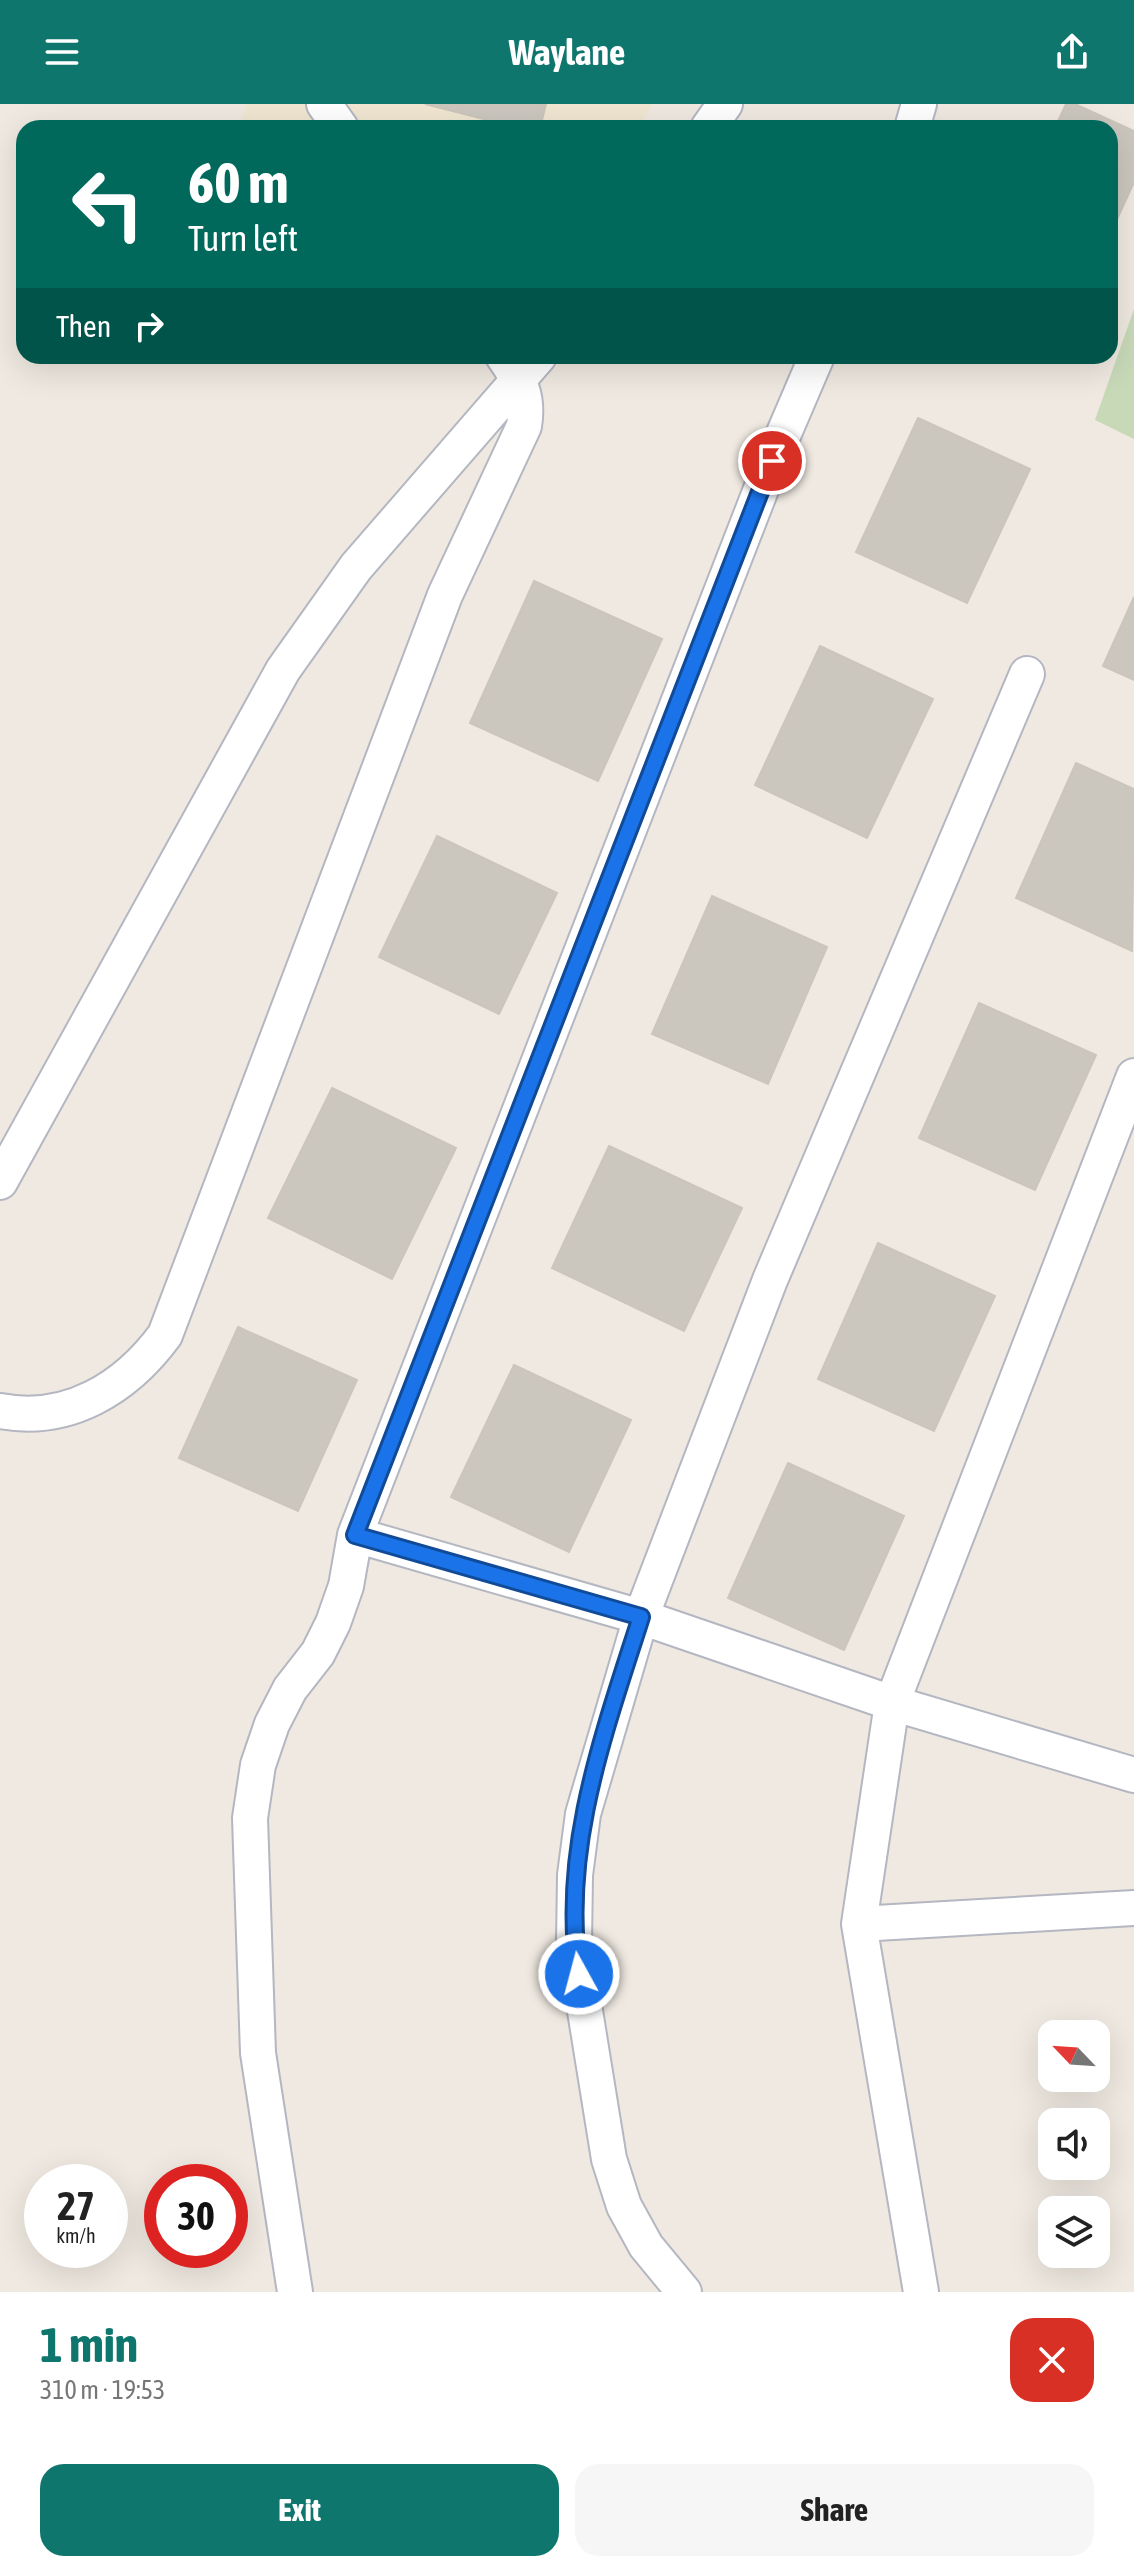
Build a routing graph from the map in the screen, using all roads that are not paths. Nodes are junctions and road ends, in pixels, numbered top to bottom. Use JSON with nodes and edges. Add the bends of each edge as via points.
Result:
{"nodes":[{"id":1,"x":521,"y":364,"type":"edge"},
{"id":2,"x":814,"y":364,"type":"edge"},
{"id":3,"x":1027,"y":674,"type":"dead end"},
{"id":4,"x":1134,"y":1076,"type":"edge"},
{"id":5,"x":0,"y":1182,"type":"edge"},
{"id":6,"x":0,"y":1411,"type":"edge"},
{"id":7,"x":355,"y":1535,"type":"junction"},
{"id":8,"x":641,"y":1617,"type":"junction"},
{"id":9,"x":892,"y":1703,"type":"junction"},
{"id":10,"x":1134,"y":1775,"type":"edge"},
{"id":11,"x":1134,"y":1908,"type":"edge"},
{"id":12,"x":859,"y":1924,"type":"junction"},
{"id":13,"x":295,"y":2292,"type":"edge"},
{"id":14,"x":684,"y":2292,"type":"edge"},
{"id":15,"x":921,"y":2292,"type":"edge"}],
"edges":[{"from":1,"to":5,"type":"street","via":[[356,567],[283,670]]},
{"from":1,"to":6,"type":"street","via":[[526,411],[518,441],[445,595],[165,1335],[136,1370],[99,1396],[57,1411]]},
{"from":2,"to":7,"type":"street"},
{"from":3,"to":8,"type":"street","via":[[770,1280]]},
{"from":4,"to":9,"type":"street"},
{"from":7,"to":8,"type":"street"},
{"from":7,"to":13,"type":"street","via":[[333,1623],[272,1724],[258,1765],[250,1818],[258,2053]]},
{"from":8,"to":9,"type":"street"},
{"from":8,"to":14,"type":"street","via":[[583,1814],[574,1943],[609,2159],[639,2233]]},
{"from":9,"to":10,"type":"street"},
{"from":9,"to":12,"type":"street"},
{"from":11,"to":12,"type":"street"},
{"from":12,"to":15,"type":"street"}]}
